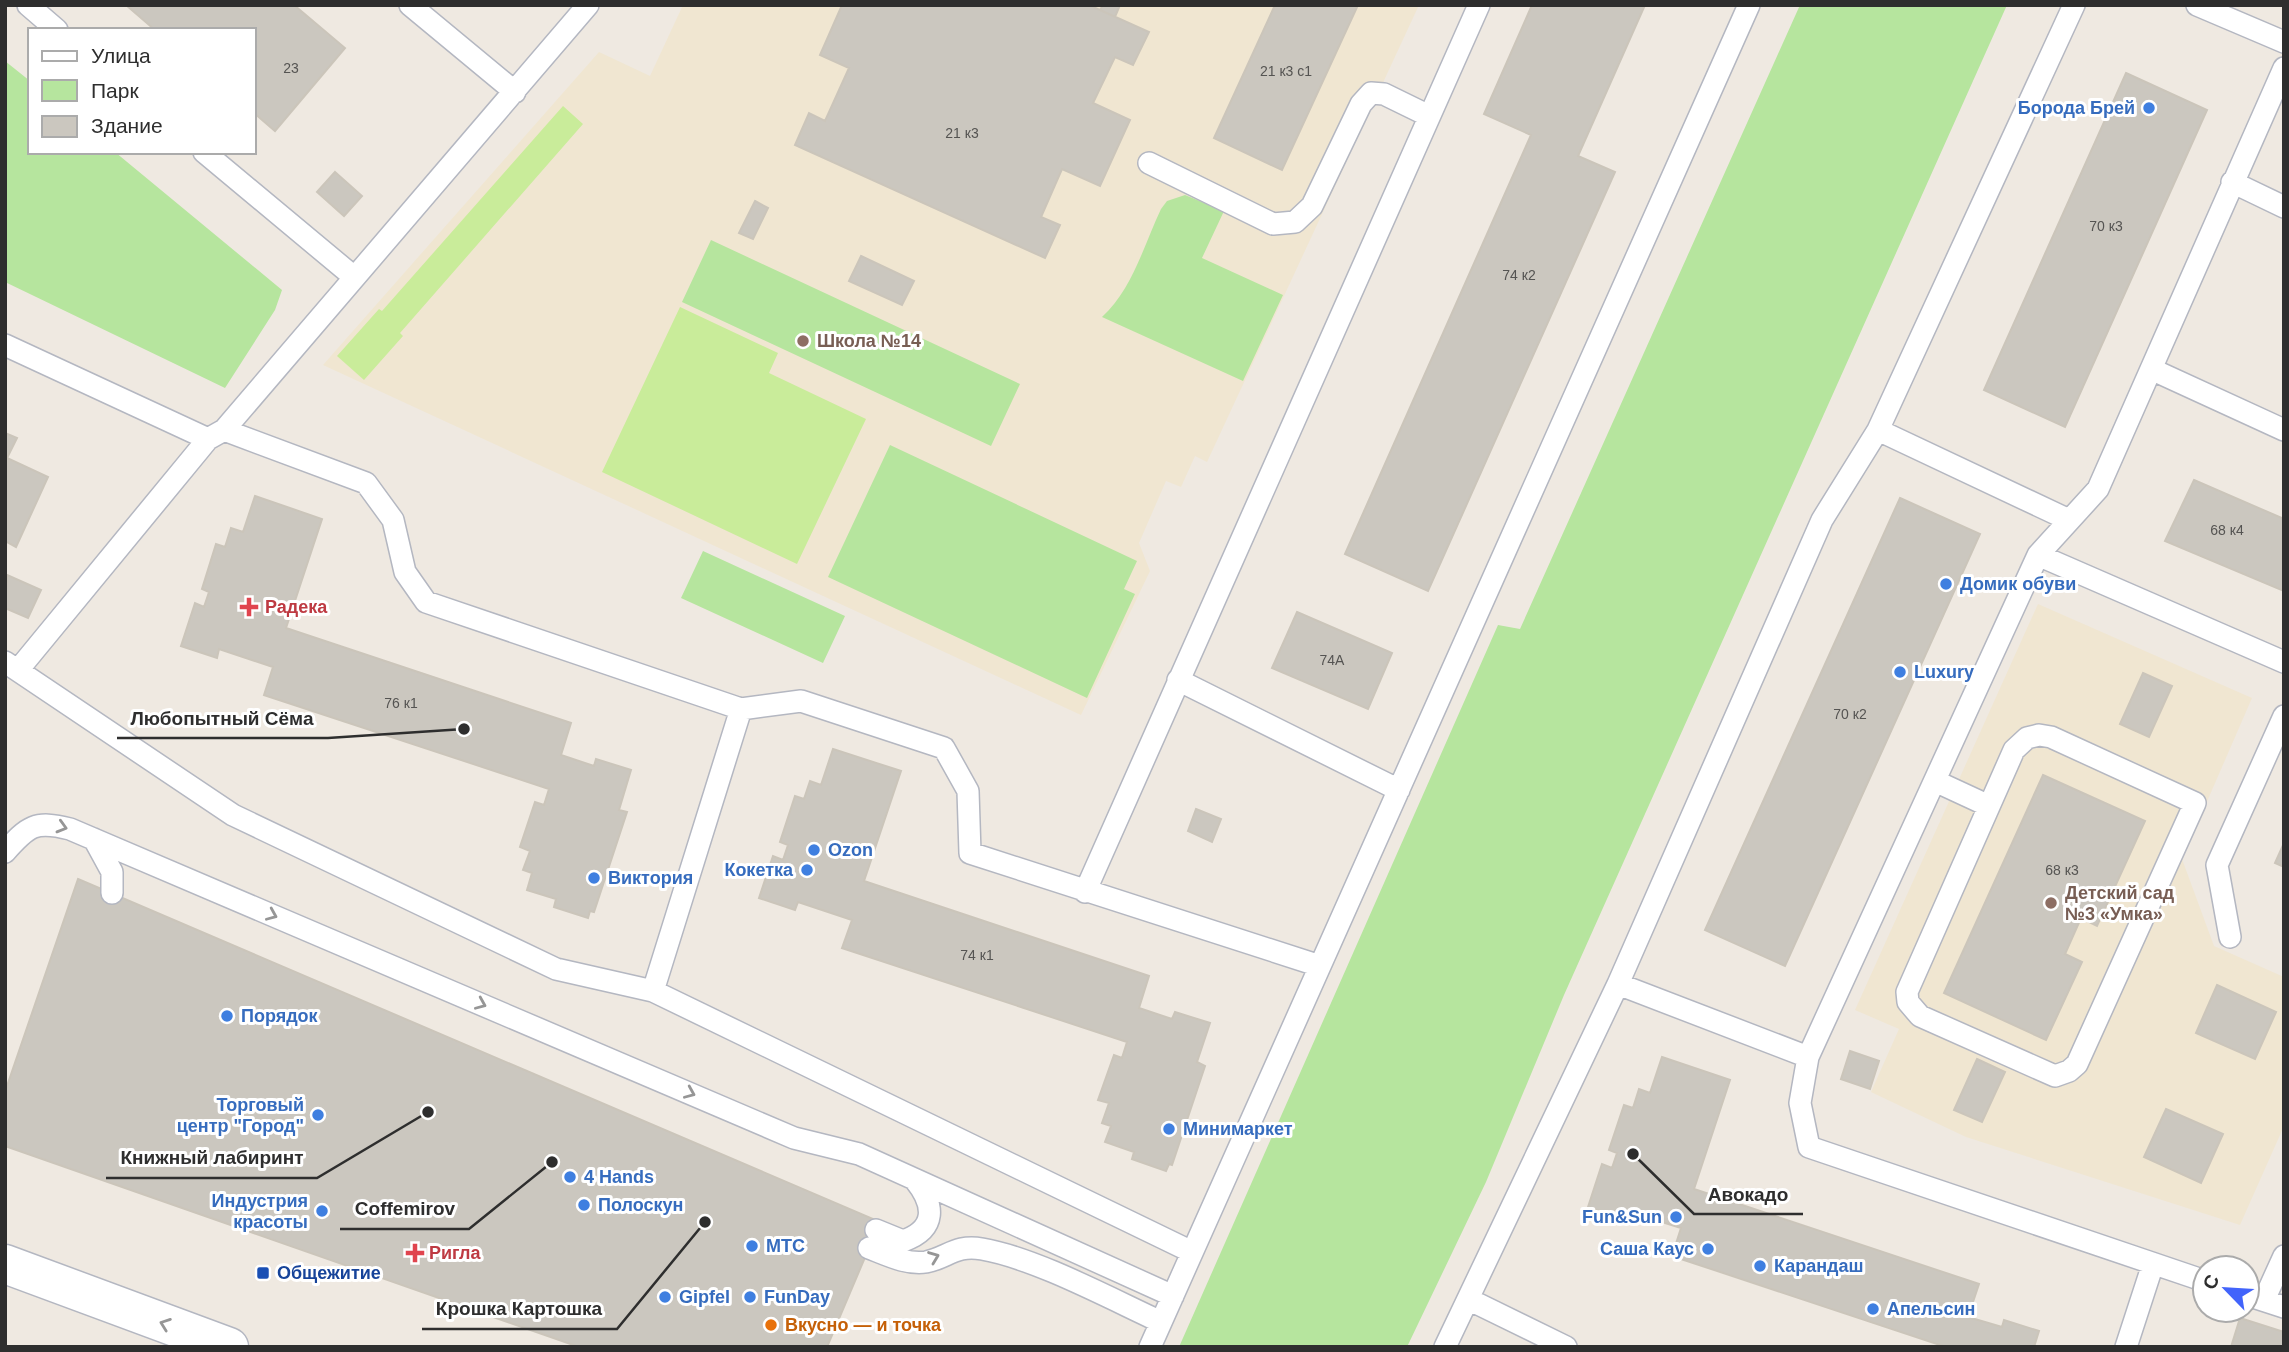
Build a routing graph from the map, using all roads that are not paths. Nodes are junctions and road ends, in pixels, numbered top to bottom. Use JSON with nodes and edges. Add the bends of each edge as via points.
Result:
{"nodes":[{"id":1,"x":28,"y":5,"type":"edge"},
{"id":2,"x":410,"y":5,"type":"edge"},
{"id":3,"x":588,"y":5,"type":"edge"},
{"id":4,"x":1479,"y":5,"type":"edge"},
{"id":5,"x":1749,"y":5,"type":"edge"},
{"id":6,"x":2074,"y":5,"type":"edge"},
{"id":7,"x":2197,"y":5,"type":"edge"},
{"id":8,"x":55,"y":28,"type":"edge"},
{"id":9,"x":2284,"y":42,"type":"edge"},
{"id":10,"x":2284,"y":68,"type":"edge"},
{"id":11,"x":515,"y":92,"type":"junction"},
{"id":12,"x":1429,"y":116,"type":"junction"},
{"id":13,"x":206,"y":154,"type":"edge"},
{"id":14,"x":1149,"y":163,"type":"dead end"},
{"id":15,"x":2232,"y":182,"type":"junction"},
{"id":16,"x":2284,"y":206,"type":"edge"},
{"id":17,"x":354,"y":277,"type":"junction"},
{"id":18,"x":5,"y":345,"type":"edge"},
{"id":19,"x":2151,"y":369,"type":"junction"},
{"id":20,"x":1878,"y":430,"type":"junction"},
{"id":21,"x":2284,"y":430,"type":"edge"},
{"id":22,"x":216,"y":435,"type":"junction"},
{"id":23,"x":2069,"y":520,"type":"junction"},
{"id":24,"x":2038,"y":555,"type":"junction"},
{"id":25,"x":2284,"y":662,"type":"edge"},
{"id":26,"x":12,"y":666,"type":"edge"},
{"id":27,"x":1178,"y":680,"type":"junction"},
{"id":28,"x":741,"y":709,"type":"junction"},
{"id":29,"x":2284,"y":716,"type":"edge"},
{"id":30,"x":1935,"y":781,"type":"junction"},
{"id":31,"x":1399,"y":790,"type":"junction"},
{"id":32,"x":1989,"y":806,"type":"junction"},
{"id":33,"x":94,"y":839,"type":"junction"},
{"id":34,"x":5,"y":852,"type":"edge"},
{"id":35,"x":1085,"y":892,"type":"junction"},
{"id":36,"x":111,"y":893,"type":"dead end"},
{"id":37,"x":2230,"y":937,"type":"dead end"},
{"id":38,"x":1320,"y":966,"type":"junction"},
{"id":39,"x":1618,"y":984,"type":"junction"},
{"id":40,"x":653,"y":991,"type":"junction"},
{"id":41,"x":1808,"y":1057,"type":"junction"},
{"id":42,"x":914,"y":1178,"type":"junction"},
{"id":43,"x":1192,"y":1252,"type":"junction"},
{"id":44,"x":2284,"y":1256,"type":"edge"},
{"id":45,"x":5,"y":1264,"type":"edge"},
{"id":46,"x":2153,"y":1265,"type":"junction"},
{"id":47,"x":2191,"y":1277,"type":"edge"},
{"id":48,"x":1173,"y":1296,"type":"junction"},
{"id":49,"x":1468,"y":1299,"type":"junction"},
{"id":50,"x":2265,"y":1301,"type":"edge"},
{"id":51,"x":1161,"y":1322,"type":"junction"},
{"id":52,"x":229,"y":1347,"type":"edge"},
{"id":53,"x":1150,"y":1347,"type":"edge"},
{"id":54,"x":1445,"y":1347,"type":"edge"},
{"id":55,"x":1566,"y":1347,"type":"edge"},
{"id":56,"x":2126,"y":1347,"type":"edge"}],
"edges":[{"from":1,"to":8,"type":"lane"},
{"from":2,"to":11,"type":"lane"},
{"from":3,"to":11,"type":"lane"},
{"from":4,"to":12,"type":"lane"},
{"from":5,"to":31,"type":"lane"},
{"from":6,"to":20,"type":"lane"},
{"from":7,"to":9,"type":"lane"},
{"from":10,"to":15,"type":"lane"},
{"from":11,"to":17,"type":"lane"},
{"from":12,"to":14,"type":"lane","via":[[1384,94],[1371,93],[1312,206],[1295,222],[1273,224]]},
{"from":12,"to":27,"type":"lane"},
{"from":13,"to":17,"type":"lane"},
{"from":15,"to":16,"type":"lane"},
{"from":15,"to":19,"type":"lane"},
{"from":17,"to":22,"type":"lane"},
{"from":18,"to":22,"type":"lane"},
{"from":19,"to":21,"type":"lane"},
{"from":19,"to":23,"type":"lane","via":[[2098,489]]},
{"from":20,"to":23,"type":"lane"},
{"from":20,"to":39,"type":"lane","via":[[1822,520]]},
{"from":22,"to":26,"type":"lane"},
{"from":22,"to":28,"type":"lane","via":[[366,483],[393,520],[405,572],[426,603]]},
{"from":23,"to":24,"type":"lane"},
{"from":24,"to":25,"type":"lane"},
{"from":24,"to":30,"type":"lane"},
{"from":26,"to":40,"type":"lane","via":[[233,815],[556,969]]},
{"from":27,"to":31,"type":"lane"},
{"from":27,"to":35,"type":"lane"},
{"from":28,"to":35,"type":"lane","via":[[801,701],[944,748],[968,791],[970,853]]},
{"from":28,"to":40,"type":"lane"},
{"from":29,"to":37,"type":"lane","via":[[2217,865]]},
{"from":30,"to":32,"type":"lane"},
{"from":30,"to":41,"type":"lane"},
{"from":31,"to":38,"type":"lane"},
{"from":32,"to":32,"type":"lane","via":[[2014,750],[2039,735],[2195,803],[2077,1064],[2056,1076],[1920,1016],[1908,1002],[1910,983]]},
{"from":34,"to":33,"type":"lane","one_way":true,"via":[[34,825],[46,823]]},
{"from":33,"to":36,"type":"lane","via":[[112,872]]},
{"from":33,"to":42,"type":"lane","one_way":true,"via":[[794,1138],[859,1154]]},
{"from":35,"to":38,"type":"lane"},
{"from":38,"to":43,"type":"lane"},
{"from":39,"to":41,"type":"lane"},
{"from":39,"to":49,"type":"lane"},
{"from":40,"to":43,"type":"lane"},
{"from":41,"to":46,"type":"lane","via":[[1800,1102],[1809,1147]]},
{"from":42,"to":48,"type":"lane"},
{"from":42,"to":51,"type":"lane","one_way":true,"via":[[928,1196],[931,1210],[924,1226],[903,1241],[873,1239],[901,1260],[927,1262],[953,1250],[979,1248],[1007,1254]]},
{"from":43,"to":48,"type":"lane"},
{"from":44,"to":50,"type":"lane"},
{"from":52,"to":45,"type":"main road","one_way":true},
{"from":46,"to":47,"type":"lane"},
{"from":46,"to":56,"type":"lane"},
{"from":48,"to":51,"type":"lane"},
{"from":49,"to":54,"type":"lane"},
{"from":49,"to":55,"type":"lane"},
{"from":51,"to":53,"type":"lane"}]}
